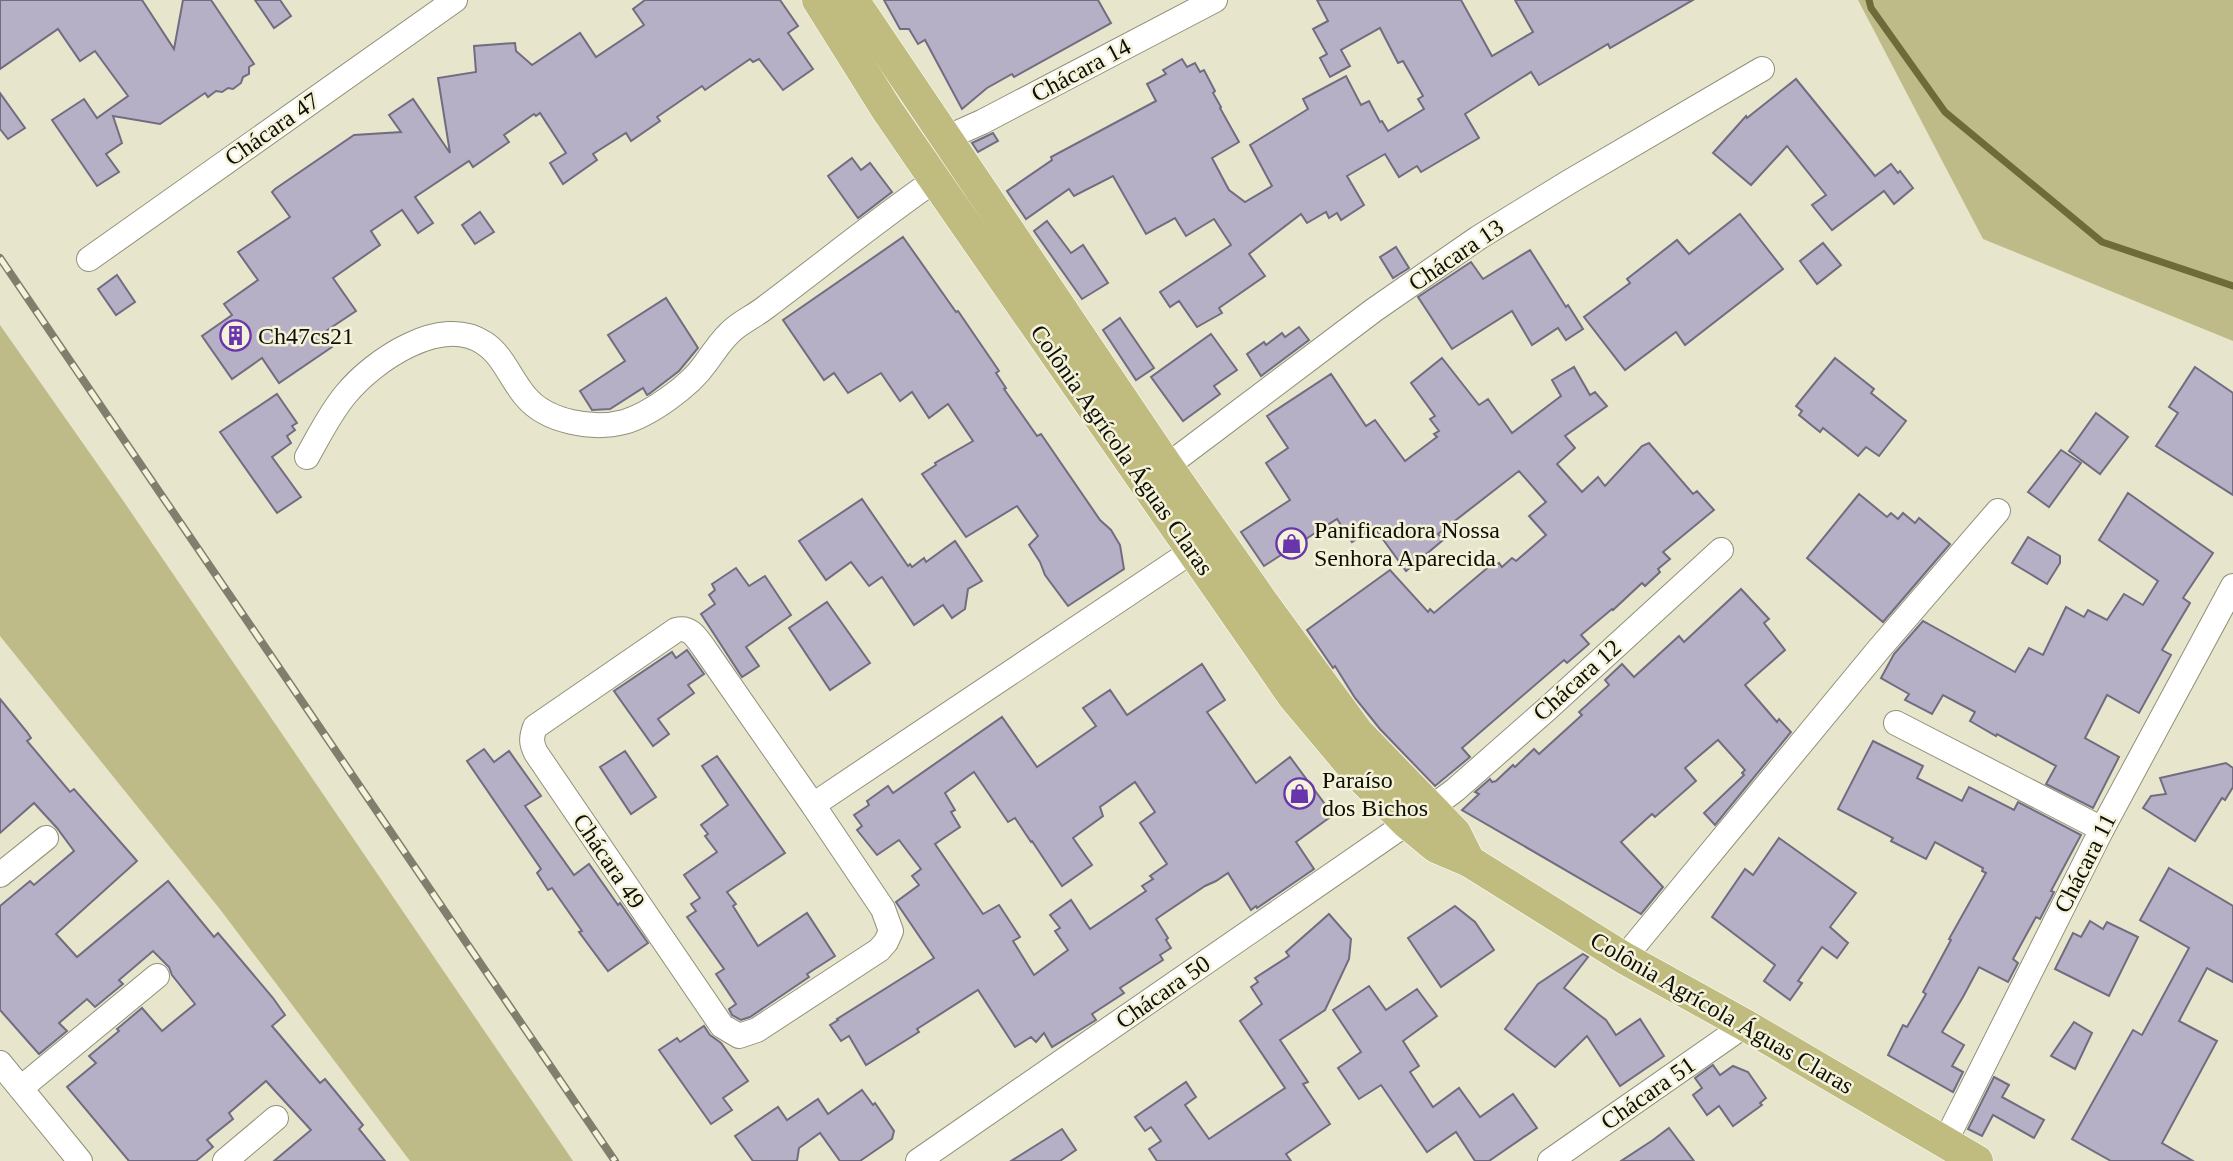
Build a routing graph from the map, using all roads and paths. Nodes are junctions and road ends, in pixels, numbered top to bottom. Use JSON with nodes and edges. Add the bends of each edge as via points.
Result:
{"nodes":[{"id":1,"x":455,"y":0,"type":"edge"},
{"id":2,"x":818,"y":0,"type":"edge"},
{"id":3,"x":853,"y":0,"type":"edge"},
{"id":4,"x":1215,"y":0,"type":"edge"},
{"id":5,"x":1762,"y":69,"type":"dead end"},
{"id":6,"x":914,"y":89,"type":"junction"},
{"id":7,"x":887,"y":110,"type":"junction"},
{"id":8,"x":946,"y":138,"type":"junction"},
{"id":9,"x":914,"y":149,"type":"junction"},
{"id":10,"x":935,"y":180,"type":"junction"},
{"id":11,"x":89,"y":258,"type":"dead end"},
{"id":12,"x":307,"y":457,"type":"dead end"},
{"id":13,"x":1167,"y":466,"type":"junction"},
{"id":14,"x":1998,"y":511,"type":"dead end"},
{"id":15,"x":1721,"y":550,"type":"dead end"},
{"id":16,"x":1192,"y":551,"type":"junction"},
{"id":17,"x":2233,"y":586,"type":"edge"},
{"id":18,"x":1896,"y":723,"type":"dead end"},
{"id":19,"x":813,"y":805,"type":"junction"},
{"id":20,"x":1419,"y":816,"type":"junction"},
{"id":21,"x":2102,"y":829,"type":"junction"},
{"id":22,"x":46,"y":838,"type":"dead end"},
{"id":23,"x":0,"y":875,"type":"edge"},
{"id":24,"x":1624,"y":958,"type":"junction"},
{"id":25,"x":157,"y":976,"type":"dead end"},
{"id":26,"x":1745,"y":1025,"type":"junction"},
{"id":27,"x":0,"y":1063,"type":"edge"},
{"id":28,"x":21,"y":1088,"type":"junction"},
{"id":29,"x":276,"y":1118,"type":"dead end"},
{"id":30,"x":1945,"y":1143,"type":"junction"},
{"id":31,"x":80,"y":1161,"type":"edge"},
{"id":32,"x":225,"y":1161,"type":"edge"},
{"id":33,"x":918,"y":1161,"type":"edge"},
{"id":34,"x":1550,"y":1161,"type":"edge"},
{"id":35,"x":1977,"y":1161,"type":"edge"}],
"edges":[{"from":1,"to":11,"type":"street","name":"Chácara 47"},
{"from":2,"to":7,"type":"main road","name":"Colônia Agrícola Águas Claras"},
{"from":3,"to":6,"type":"main road","name":"Colônia Agrícola Águas Claras"},
{"from":4,"to":8,"type":"street","name":"Chácara 14"},
{"from":5,"to":13,"type":"street","name":"Chácara 13","via":[[1478,238]]},
{"from":6,"to":7,"type":"main road"},
{"from":6,"to":8,"type":"main road","name":"Colônia Agrícola Águas Claras"},
{"from":7,"to":9,"type":"main road","name":"Colônia Agrícola Águas Claras"},
{"from":8,"to":9,"type":"main road"},
{"from":8,"to":13,"type":"main road","name":"Colônia Agrícola Águas Claras"},
{"from":9,"to":10,"type":"main road","name":"Colônia Agrícola Águas Claras"},
{"from":10,"to":12,"type":"street","via":[[736,327],[695,376],[635,418],[589,425],[542,410],[526,398],[484,343],[450,333],[407,346],[366,374],[332,412]]},
{"from":10,"to":16,"type":"main road","name":"Colônia Agrícola Águas Claras"},
{"from":13,"to":20,"type":"main road","name":"Colônia Agrícola Águas Claras"},
{"from":14,"to":24,"type":"street"},
{"from":15,"to":20,"type":"street","name":"Chácara 12","via":[[1546,710]]},
{"from":16,"to":19,"type":"street"},
{"from":16,"to":20,"type":"main road","name":"Colônia Agrícola Águas Claras","via":[[1293,696],[1361,777]]},
{"from":17,"to":21,"type":"street","name":"Chácara 11"},
{"from":18,"to":21,"type":"street"},
{"from":19,"to":19,"type":"street","name":"Chácara 49","via":[[888,917],[891,931],[879,950],[757,1030],[739,1037],[722,1026],[536,753],[531,737],[535,727],[683,628],[704,648]]},
{"from":20,"to":24,"type":"main road","name":"Colônia Agrícola Águas Claras","via":[[1455,833],[1469,861]]},
{"from":20,"to":33,"type":"street","name":"Chácara 50"},
{"from":21,"to":30,"type":"street","name":"Chácara 11"},
{"from":22,"to":23,"type":"street"},
{"from":24,"to":26,"type":"main road","name":"Colônia Agrícola Águas Claras"},
{"from":25,"to":28,"type":"street"},
{"from":26,"to":30,"type":"main road","name":"Colônia Agrícola Águas Claras"},
{"from":26,"to":34,"type":"street","name":"Chácara 51"},
{"from":27,"to":28,"type":"street"},
{"from":28,"to":31,"type":"street"},
{"from":29,"to":32,"type":"street"},
{"from":30,"to":35,"type":"main road","name":"Colônia Agrícola Águas Claras"}]}
